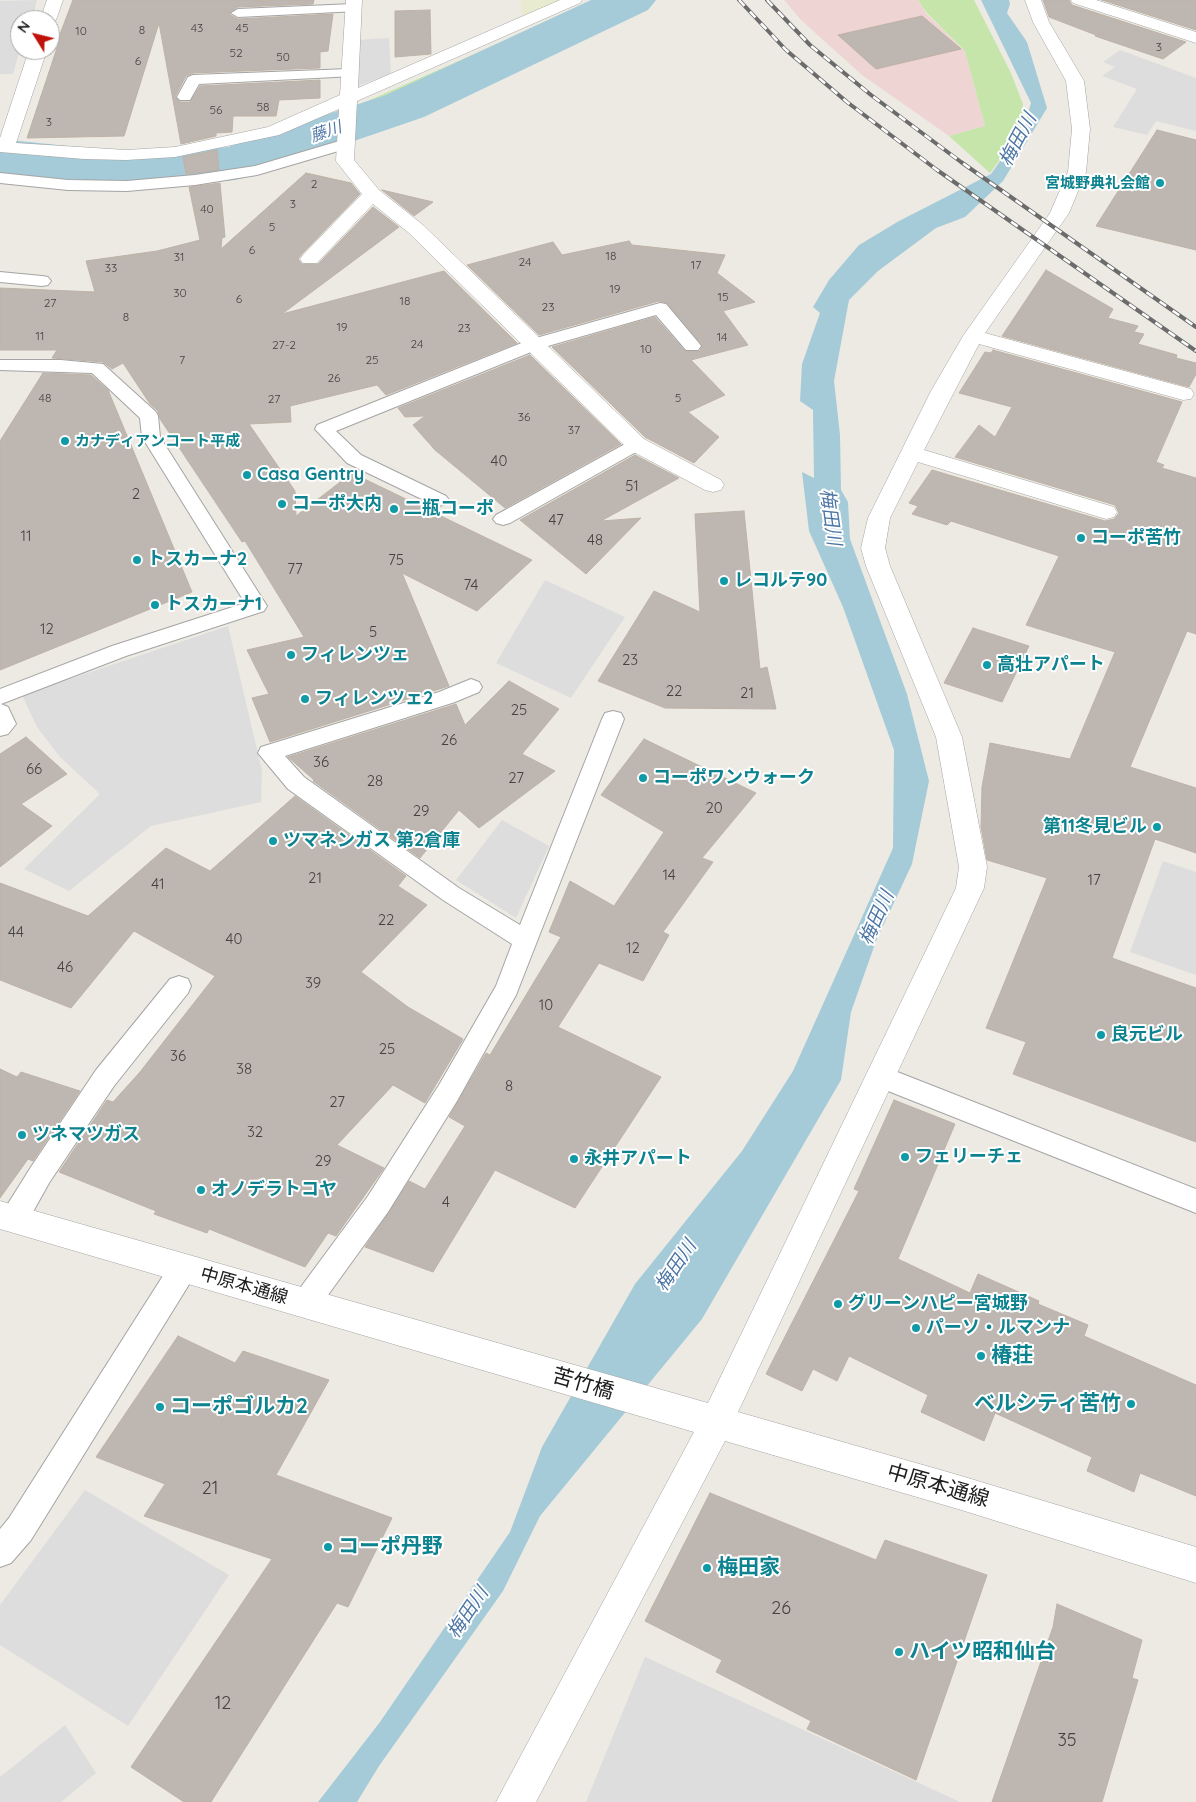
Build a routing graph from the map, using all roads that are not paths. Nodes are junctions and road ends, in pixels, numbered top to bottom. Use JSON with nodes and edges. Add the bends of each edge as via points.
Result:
{"nodes":[{"id":1,"x":574,"y":0,"type":"edge"},
{"id":2,"x":1079,"y":0,"type":"edge"},
{"id":3,"x":1036,"y":1,"type":"edge"},
{"id":4,"x":353,"y":4,"type":"edge"},
{"id":5,"x":238,"y":13,"type":"dead end"},
{"id":6,"x":1196,"y":38,"type":"edge"},
{"id":7,"x":34,"y":60,"type":"edge"},
{"id":8,"x":349,"y":73,"type":"junction"},
{"id":9,"x":185,"y":97,"type":"dead end"},
{"id":10,"x":348,"y":104,"type":"junction"},
{"id":11,"x":346,"y":140,"type":"junction"},
{"id":12,"x":3,"y":147,"type":"edge"},
{"id":13,"x":0,"y":178,"type":"edge"},
{"id":14,"x":372,"y":194,"type":"junction"},
{"id":15,"x":310,"y":259,"type":"dead end"},
{"id":16,"x":0,"y":277,"type":"edge"},
{"id":17,"x":42,"y":280,"type":"dead end"},
{"id":18,"x":973,"y":336,"type":"junction"},
{"id":19,"x":536,"y":344,"type":"junction"},
{"id":20,"x":692,"y":346,"type":"dead end"},
{"id":21,"x":0,"y":365,"type":"edge"},
{"id":22,"x":1183,"y":394,"type":"dead end"},
{"id":23,"x":636,"y":444,"type":"junction"},
{"id":24,"x":910,"y":453,"type":"junction"},
{"id":25,"x":713,"y":485,"type":"dead end"},
{"id":26,"x":439,"y":500,"type":"dead end"},
{"id":27,"x":1106,"y":512,"type":"dead end"},
{"id":28,"x":503,"y":519,"type":"dead end"},
{"id":29,"x":471,"y":686,"type":"dead end"},
{"id":30,"x":0,"y":696,"type":"edge"},
{"id":31,"x":0,"y":712,"type":"edge"},
{"id":32,"x":613,"y":719,"type":"dead end"},
{"id":33,"x":0,"y":728,"type":"edge"},
{"id":34,"x":525,"y":940,"type":"junction"},
{"id":35,"x":179,"y":986,"type":"dead end"},
{"id":36,"x":882,"y":1076,"type":"junction"},
{"id":37,"x":1196,"y":1201,"type":"edge"},
{"id":38,"x":7,"y":1217,"type":"edge"},
{"id":39,"x":183,"y":1269,"type":"junction"},
{"id":40,"x":305,"y":1304,"type":"junction"},
{"id":41,"x":487,"y":1357,"type":"joint"},
{"id":42,"x":678,"y":1411,"type":"joint"},
{"id":43,"x":716,"y":1423,"type":"junction"},
{"id":44,"x":0,"y":1552,"type":"edge"},
{"id":45,"x":1196,"y":1565,"type":"edge"},
{"id":46,"x":515,"y":1802,"type":"edge"}],
"edges":[{"from":1,"to":10,"type":"street"},
{"from":2,"to":6,"type":"street"},
{"from":3,"to":18,"type":"street","via":[[1041,22],[1075,81],[1081,129],[1077,172],[1059,212]]},
{"from":4,"to":5,"type":"lane"},
{"from":4,"to":8,"type":"street"},
{"from":7,"to":12,"type":"street"},
{"from":8,"to":9,"type":"lane","via":[[193,80]]},
{"from":8,"to":10,"type":"street"},
{"from":10,"to":11,"type":"street"},
{"from":10,"to":12,"type":"street","via":[[273,131],[175,152],[84,154]]},
{"from":11,"to":13,"type":"lane","via":[[257,170],[196,180],[127,186],[68,185]]},
{"from":11,"to":14,"type":"street","via":[[345,161]]},
{"from":14,"to":15,"type":"street"},
{"from":14,"to":19,"type":"street","via":[[416,229]]},
{"from":16,"to":17,"type":"lane"},
{"from":18,"to":22,"type":"street"},
{"from":18,"to":24,"type":"street"},
{"from":19,"to":20,"type":"lane","via":[[660,308]]},
{"from":19,"to":23,"type":"street"},
{"from":19,"to":26,"type":"lane","via":[[324,429],[354,459]]},
{"from":21,"to":30,"type":"lane","via":[[97,368],[149,416],[151,437],[257,606],[118,651]]},
{"from":23,"to":25,"type":"street"},
{"from":23,"to":28,"type":"lane"},
{"from":24,"to":27,"type":"street"},
{"from":24,"to":36,"type":"street","via":[[879,518],[873,548],[949,737],[973,867],[970,888]]},
{"from":29,"to":34,"type":"lane","via":[[270,753],[304,789],[451,894]]},
{"from":31,"to":33,"type":"lane","via":[[5,724]]},
{"from":32,"to":34,"type":"lane"},
{"from":34,"to":40,"type":"lane","via":[[507,988],[448,1093],[378,1204]]},
{"from":35,"to":38,"type":"lane","via":[[105,1078],[40,1175]]},
{"from":36,"to":37,"type":"lane"},
{"from":36,"to":43,"type":"street"},
{"from":38,"to":39,"type":"street","name":"中原本通線"},
{"from":39,"to":40,"type":"street","name":"中原本通線"},
{"from":39,"to":44,"type":"lane","via":[[20,1528]]},
{"from":40,"to":41,"type":"street","name":"中原本通線"},
{"from":41,"to":42,"type":"street","name":"苦竹橋"},
{"from":42,"to":43,"type":"street","name":"中原本通線"},
{"from":43,"to":45,"type":"street","name":"中原本通線"},
{"from":43,"to":46,"type":"street"}]}
